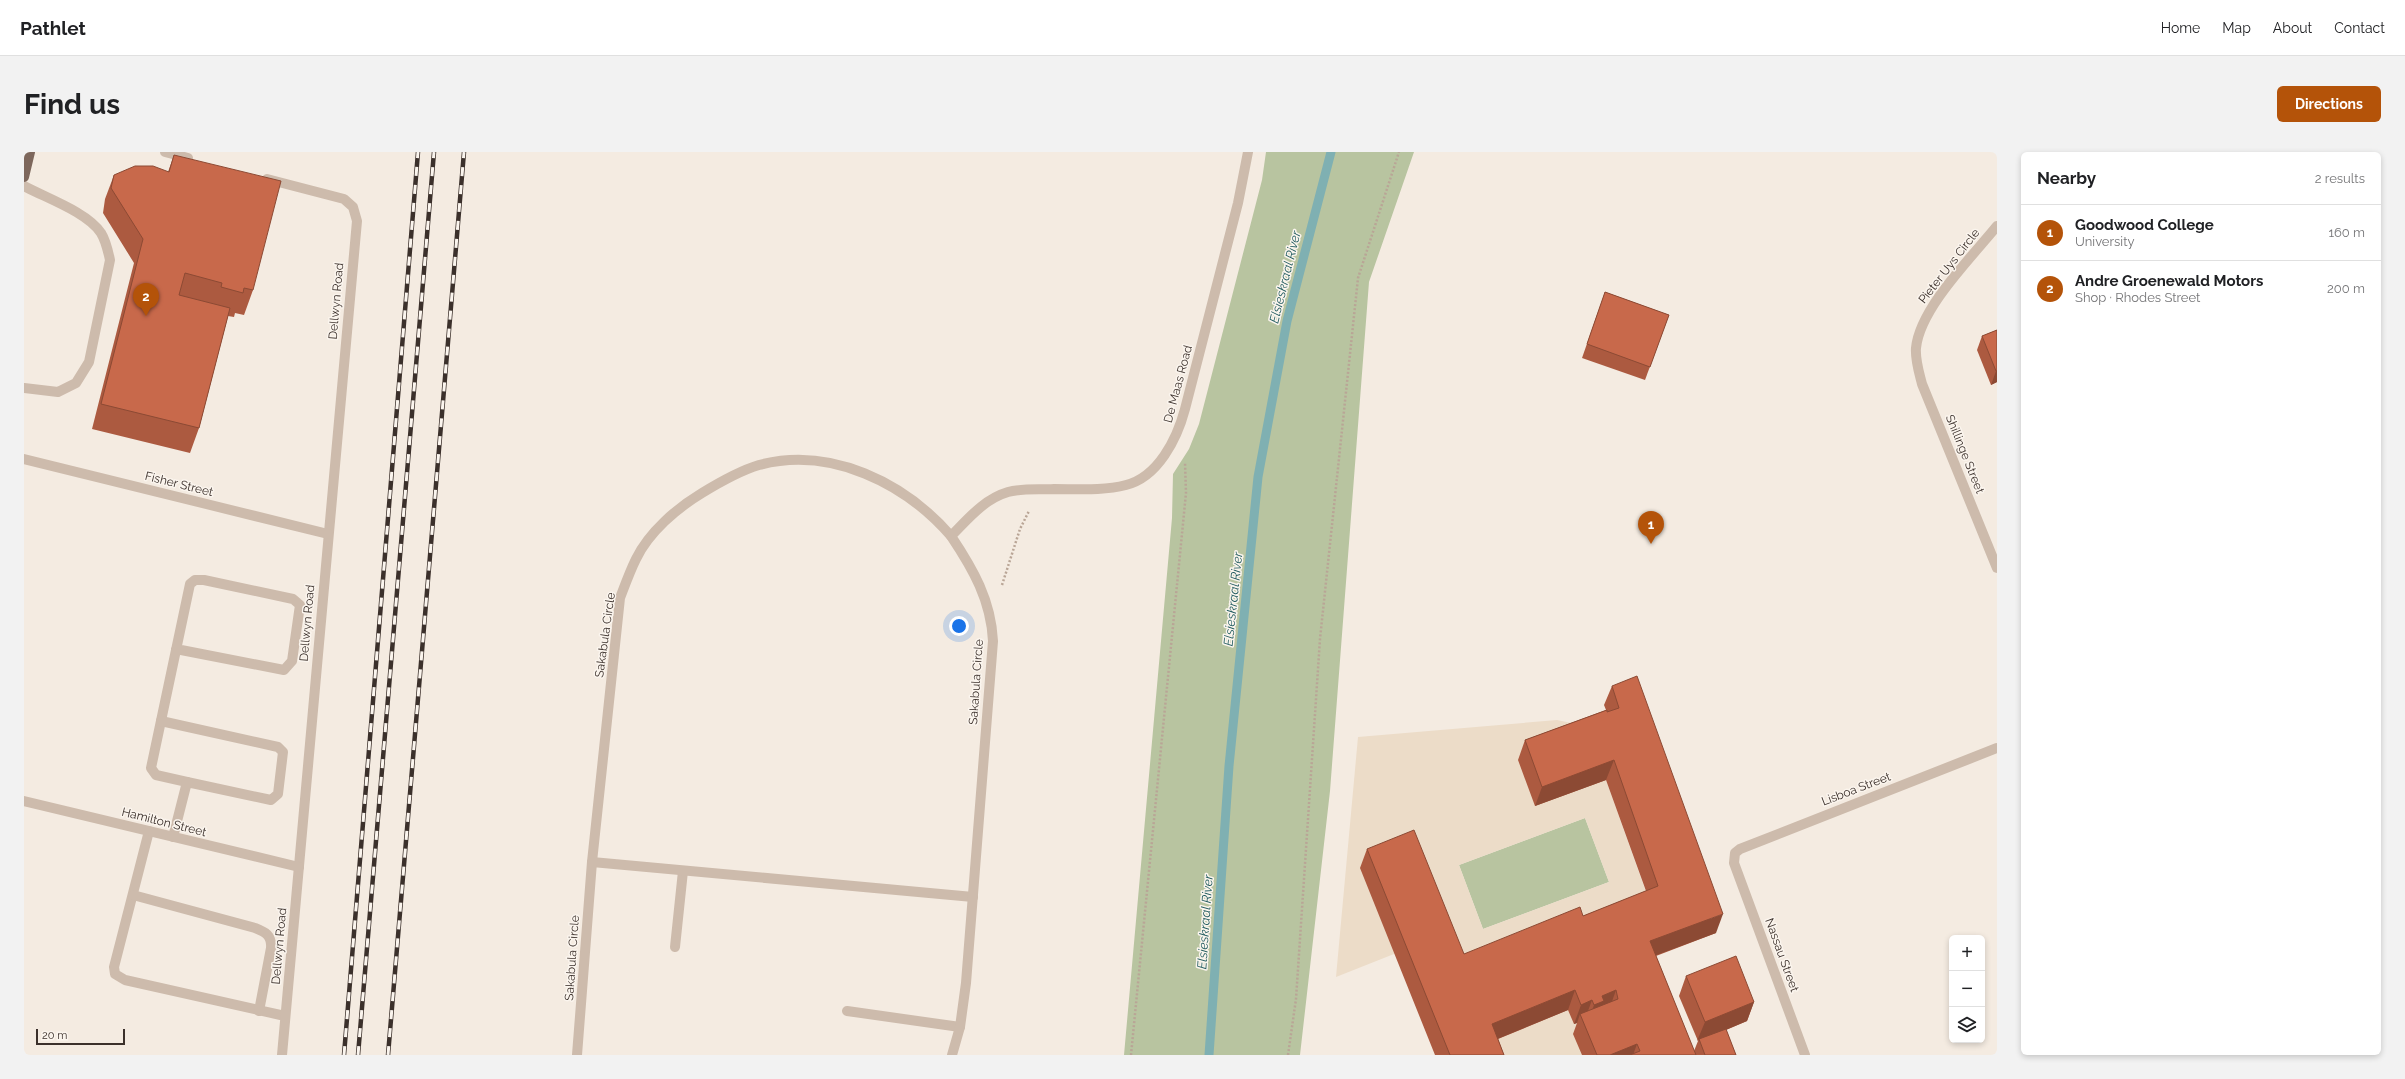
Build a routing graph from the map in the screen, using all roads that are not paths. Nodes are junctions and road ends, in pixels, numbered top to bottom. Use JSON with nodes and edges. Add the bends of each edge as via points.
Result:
{"nodes":[{"id":1,"x":30,"y":152,"type":"edge"},
{"id":2,"x":165,"y":152,"type":"edge"},
{"id":3,"x":1248,"y":152,"type":"edge"},
{"id":4,"x":202,"y":162,"type":"edge"},
{"id":5,"x":254,"y":175,"type":"edge"},
{"id":6,"x":24,"y":177,"type":"edge"},
{"id":7,"x":24,"y":186,"type":"edge"},
{"id":8,"x":1997,"y":226,"type":"edge"},
{"id":9,"x":1916,"y":347,"type":"joint"},
{"id":10,"x":24,"y":388,"type":"edge"},
{"id":11,"x":24,"y":459,"type":"edge"},
{"id":12,"x":328,"y":534,"type":"junction"},
{"id":13,"x":951,"y":536,"type":"junction"},
{"id":14,"x":1997,"y":568,"type":"edge"},
{"id":15,"x":176,"y":649,"type":"junction"},
{"id":16,"x":161,"y":721,"type":"junction"},
{"id":17,"x":1997,"y":748,"type":"edge"},
{"id":18,"x":187,"y":782,"type":"junction"},
{"id":19,"x":24,"y":801,"type":"edge"},
{"id":20,"x":149,"y":831,"type":"junction"},
{"id":21,"x":173,"y":837,"type":"junction"},
{"id":22,"x":592,"y":862,"type":"junction"},
{"id":23,"x":1734,"y":863,"type":"joint"},
{"id":24,"x":299,"y":867,"type":"junction"},
{"id":25,"x":683,"y":871,"type":"junction"},
{"id":26,"x":133,"y":895,"type":"junction"},
{"id":27,"x":974,"y":897,"type":"junction"},
{"id":28,"x":675,"y":947,"type":"dead end"},
{"id":29,"x":259,"y":1011,"type":"junction"},
{"id":30,"x":847,"y":1011,"type":"dead end"},
{"id":31,"x":285,"y":1016,"type":"junction"},
{"id":32,"x":960,"y":1027,"type":"junction"},
{"id":33,"x":282,"y":1055,"type":"edge"},
{"id":34,"x":577,"y":1055,"type":"edge"},
{"id":35,"x":952,"y":1055,"type":"edge"},
{"id":36,"x":1805,"y":1055,"type":"edge"}],
"edges":[{"from":1,"to":6,"type":"main road"},
{"from":2,"to":4,"type":"street"},
{"from":3,"to":13,"type":"street","name":"De Maas Road","via":[[1238,202],[1185,409],[1176,436],[1167,452],[1150,471],[1128,485],[1101,489],[1024,489],[996,497],[983,505]]},
{"from":5,"to":12,"type":"street","name":"Dellwyn Road","via":[[344,199],[353,207],[357,221]]},
{"from":7,"to":10,"type":"street","via":[[90,222],[101,233],[110,260],[89,362],[76,383],[58,392]]},
{"from":8,"to":9,"type":"street","name":"Pieter Uys Circle","via":[[1930,310]]},
{"from":9,"to":14,"type":"street","name":"Shillinge Street","via":[[1917,366],[1922,384]]},
{"from":11,"to":12,"type":"street","name":"Fisher Street"},
{"from":12,"to":24,"type":"street","name":"Dellwyn Road"},
{"from":13,"to":22,"type":"street","name":"Sakabula Circle","via":[[919,502],[884,482],[852,468],[796,461],[759,465],[727,478],[689,501],[656,530],[636,558],[620,598]]},
{"from":13,"to":27,"type":"street","name":"Sakabula Circle","via":[[979,581],[992,626],[992,660]]},
{"from":15,"to":15,"type":"street","via":[[284,670],[292,661],[300,605],[293,599],[195,580],[190,584]]},
{"from":15,"to":16,"type":"street"},
{"from":16,"to":18,"type":"street","via":[[152,771],[156,775]]},
{"from":16,"to":18,"type":"street","via":[[278,747],[284,752],[278,794],[271,800]]},
{"from":17,"to":23,"type":"street","name":"Lisboa Street","via":[[1740,849],[1735,853]]},
{"from":18,"to":21,"type":"street"},
{"from":19,"to":20,"type":"street","name":"Hamilton Street"},
{"from":20,"to":21,"type":"street","name":"Hamilton Street"},
{"from":20,"to":26,"type":"street"},
{"from":21,"to":24,"type":"street","name":"Hamilton Street"},
{"from":22,"to":25,"type":"street"},
{"from":22,"to":34,"type":"street","name":"Sakabula Circle"},
{"from":23,"to":36,"type":"street","name":"Nassau Street"},
{"from":24,"to":31,"type":"street","name":"Dellwyn Road"},
{"from":25,"to":27,"type":"street"},
{"from":25,"to":28,"type":"street"},
{"from":26,"to":29,"type":"street","via":[[255,928],[268,935],[272,940],[272,948]]},
{"from":26,"to":29,"type":"street","via":[[114,968],[116,976]]},
{"from":27,"to":32,"type":"street","name":"Sakabula Circle"},
{"from":29,"to":31,"type":"street"},
{"from":30,"to":32,"type":"street"},
{"from":31,"to":33,"type":"street","name":"Dellwyn Road"},
{"from":32,"to":35,"type":"street","name":"Sakabula Circle"}]}
